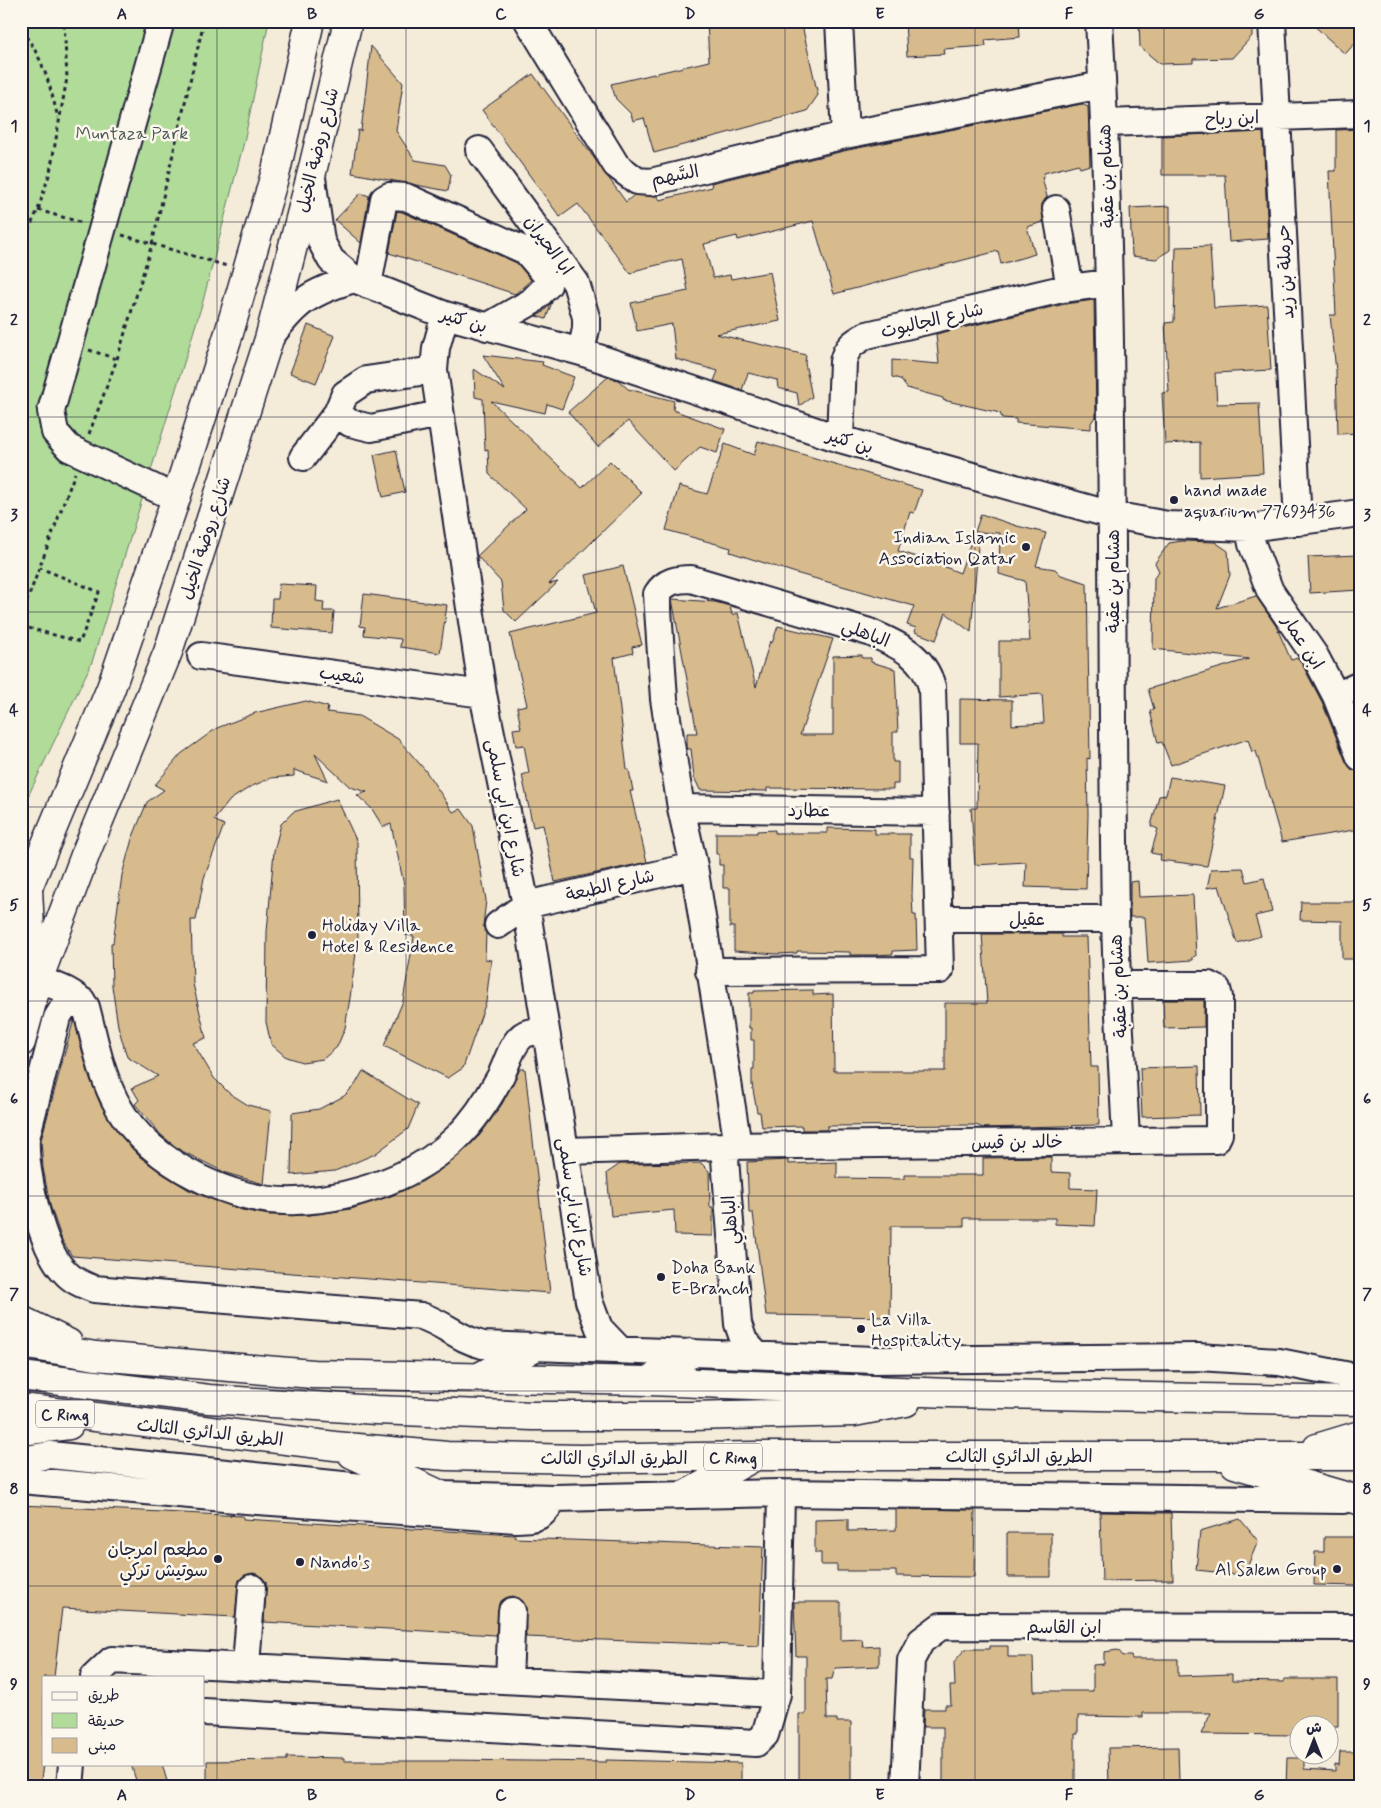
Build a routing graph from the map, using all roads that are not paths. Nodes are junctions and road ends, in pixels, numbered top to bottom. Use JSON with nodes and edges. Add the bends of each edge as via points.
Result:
{"nodes":[{"id":1,"x":161,"y":21,"type":"edge"},
{"id":2,"x":310,"y":21,"type":"edge"},
{"id":3,"x":348,"y":21,"type":"edge"},
{"id":4,"x":528,"y":21,"type":"edge"},
{"id":5,"x":840,"y":21,"type":"edge"},
{"id":6,"x":1099,"y":21,"type":"edge"},
{"id":7,"x":1272,"y":21,"type":"edge"},
{"id":8,"x":1102,"y":84,"type":"junction"},
{"id":9,"x":1360,"y":114,"type":"edge"},
{"id":10,"x":1277,"y":117,"type":"junction"},
{"id":11,"x":1105,"y":123,"type":"junction"},
{"id":12,"x":845,"y":135,"type":"junction"},
{"id":13,"x":479,"y":150,"type":"dead end"},
{"id":14,"x":312,"y":176,"type":"junction"},
{"id":15,"x":1056,"y":209,"type":"dead end"},
{"id":16,"x":361,"y":282,"type":"junction"},
{"id":17,"x":1109,"y":283,"type":"junction"},
{"id":18,"x":1070,"y":288,"type":"junction"},
{"id":19,"x":445,"y":315,"type":"junction"},
{"id":20,"x":487,"y":327,"type":"junction"},
{"id":21,"x":269,"y":339,"type":"junction"},
{"id":22,"x":581,"y":352,"type":"junction"},
{"id":23,"x":434,"y":370,"type":"junction"},
{"id":24,"x":337,"y":413,"type":"junction"},
{"id":25,"x":440,"y":414,"type":"junction"},
{"id":26,"x":840,"y":439,"type":"junction"},
{"id":27,"x":303,"y":457,"type":"dead end"},
{"id":28,"x":176,"y":498,"type":"junction"},
{"id":29,"x":1360,"y":513,"type":"edge"},
{"id":30,"x":1112,"y":515,"type":"junction"},
{"id":31,"x":1298,"y":522,"type":"junction"},
{"id":32,"x":1249,"y":528,"type":"junction"},
{"id":33,"x":201,"y":656,"type":"dead end"},
{"id":34,"x":1360,"y":685,"type":"edge"},
{"id":35,"x":484,"y":694,"type":"junction"},
{"id":36,"x":1336,"y":696,"type":"junction"},
{"id":37,"x":1360,"y":757,"type":"edge"},
{"id":38,"x":681,"y":808,"type":"junction"},
{"id":39,"x":936,"y":812,"type":"junction"},
{"id":40,"x":694,"y":866,"type":"junction"},
{"id":41,"x":24,"y":896,"type":"edge"},
{"id":42,"x":526,"y":905,"type":"junction"},
{"id":43,"x":939,"y":919,"type":"junction"},
{"id":44,"x":1115,"y":920,"type":"junction"},
{"id":45,"x":498,"y":925,"type":"dead end"},
{"id":46,"x":709,"y":971,"type":"junction"},
{"id":47,"x":30,"y":973,"type":"edge"},
{"id":48,"x":1119,"y":986,"type":"junction"},
{"id":49,"x":82,"y":1001,"type":"junction"},
{"id":50,"x":547,"y":1036,"type":"junction"},
{"id":51,"x":21,"y":1042,"type":"edge"},
{"id":52,"x":1126,"y":1140,"type":"junction"},
{"id":53,"x":731,"y":1146,"type":"junction"},
{"id":54,"x":566,"y":1151,"type":"junction"},
{"id":55,"x":589,"y":1301,"type":"junction"},
{"id":56,"x":21,"y":1320,"type":"edge"},
{"id":57,"x":738,"y":1324,"type":"junction"},
{"id":58,"x":21,"y":1344,"type":"edge"},
{"id":59,"x":547,"y":1347,"type":"junction"},
{"id":60,"x":620,"y":1349,"type":"junction"},
{"id":61,"x":691,"y":1353,"type":"junction"},
{"id":62,"x":723,"y":1353,"type":"junction"},
{"id":63,"x":96,"y":1356,"type":"junction"},
{"id":64,"x":757,"y":1356,"type":"junction"},
{"id":65,"x":21,"y":1376,"type":"edge"},
{"id":66,"x":1360,"y":1378,"type":"edge"},
{"id":67,"x":477,"y":1379,"type":"junction"},
{"id":68,"x":649,"y":1381,"type":"junction"},
{"id":69,"x":949,"y":1394,"type":"junction"},
{"id":70,"x":1360,"y":1401,"type":"edge"},
{"id":71,"x":21,"y":1408,"type":"edge"},
{"id":72,"x":108,"y":1420,"type":"junction"},
{"id":73,"x":21,"y":1431,"type":"edge"},
{"id":74,"x":1360,"y":1435,"type":"edge"},
{"id":75,"x":335,"y":1446,"type":"junction"},
{"id":76,"x":755,"y":1456,"type":"junction"},
{"id":77,"x":1205,"y":1456,"type":"junction"},
{"id":78,"x":1294,"y":1456,"type":"junction"},
{"id":79,"x":1360,"y":1456,"type":"edge"},
{"id":80,"x":21,"y":1460,"type":"edge"},
{"id":81,"x":21,"y":1480,"type":"edge"},
{"id":82,"x":781,"y":1493,"type":"junction"},
{"id":83,"x":688,"y":1494,"type":"junction"},
{"id":84,"x":441,"y":1495,"type":"junction"},
{"id":85,"x":554,"y":1498,"type":"junction"},
{"id":86,"x":1359,"y":1500,"type":"edge"},
{"id":87,"x":252,"y":1588,"type":"dead end"},
{"id":88,"x":512,"y":1611,"type":"dead end"},
{"id":89,"x":1360,"y":1628,"type":"edge"},
{"id":90,"x":246,"y":1665,"type":"junction"},
{"id":91,"x":95,"y":1676,"type":"edge"},
{"id":92,"x":509,"y":1679,"type":"junction"},
{"id":93,"x":777,"y":1694,"type":"junction"},
{"id":94,"x":205,"y":1712,"type":"edge"},
{"id":95,"x":72,"y":1766,"type":"edge"},
{"id":96,"x":70,"y":1787,"type":"edge"},
{"id":97,"x":905,"y":1787,"type":"edge"}],
"edges":[{"from":1,"to":28,"type":"street","via":[[51,411],[52,422],[61,441]]},
{"from":2,"to":28,"type":"main road","name":"شارع روضة الخيل","via":[[276,171]]},
{"from":3,"to":14,"type":"main road","name":"شارع روضة الخيل"},
{"from":4,"to":12,"type":"street","name":"السَّهم","via":[[616,165],[638,181],[659,180]]},
{"from":5,"to":12,"type":"street"},
{"from":6,"to":8,"type":"street","name":"هشام بن عقبة"},
{"from":7,"to":10,"type":"street","name":"حرملة بن زيد"},
{"from":8,"to":11,"type":"street","name":"هشام بن عقبة"},
{"from":8,"to":12,"type":"street","name":"السَّهم"},
{"from":9,"to":10,"type":"street","name":"ابن رباح"},
{"from":10,"to":11,"type":"street","name":"ابن رباح"},
{"from":10,"to":31,"type":"street","name":"حرملة بن زيد"},
{"from":11,"to":17,"type":"street","name":"هشام بن عقبة"},
{"from":13,"to":22,"type":"street","name":"ابا الحيران","via":[[576,283],[586,318]]},
{"from":14,"to":16,"type":"street","name":"بن كثير","via":[[321,240],[331,260]]},
{"from":14,"to":21,"type":"main road","name":"شارع روضة الخيل"},
{"from":15,"to":18,"type":"street"},
{"from":16,"to":19,"type":"street","name":"بن كثير"},
{"from":16,"to":20,"type":"street","via":[[384,200],[389,196],[406,197],[526,251],[548,277],[548,285],[531,302]]},
{"from":16,"to":21,"type":"street","via":[[325,287],[297,304]]},
{"from":17,"to":18,"type":"street","name":"شارع الجالبوت"},
{"from":17,"to":30,"type":"street","name":"هشام بن عقبة"},
{"from":18,"to":26,"type":"street","name":"شارع الجالبوت","via":[[867,335],[853,342],[844,354]]},
{"from":19,"to":20,"type":"street","name":"بن كثير"},
{"from":19,"to":23,"type":"street","name":"شارع ابن ابي سلمى"},
{"from":20,"to":22,"type":"street","name":"بن كثير"},
{"from":21,"to":47,"type":"main road","name":"شارع روضة الخيل","via":[[168,652],[87,850]]},
{"from":22,"to":26,"type":"street","name":"بن كثير"},
{"from":23,"to":24,"type":"street","via":[[366,380],[346,394]]},
{"from":23,"to":25,"type":"street","name":"شارع ابن ابي سلمى"},
{"from":24,"to":25,"type":"street","via":[[350,423],[371,428]]},
{"from":24,"to":27,"type":"street"},
{"from":25,"to":35,"type":"street","name":"شارع ابن ابي سلمى"},
{"from":26,"to":30,"type":"street","name":"بن كثير"},
{"from":28,"to":41,"type":"main road","name":"شارع روضة الخيل","via":[[111,688]]},
{"from":29,"to":31,"type":"street","name":"بن كثير"},
{"from":30,"to":32,"type":"street","name":"بن كثير","via":[[1168,525]]},
{"from":30,"to":44,"type":"street","name":"هشام بن عقبة"},
{"from":31,"to":32,"type":"street","name":"بن كثير"},
{"from":32,"to":36,"type":"street","name":"ابن عمار","via":[[1270,591],[1315,656]]},
{"from":33,"to":35,"type":"street","name":"شعيب"},
{"from":34,"to":36,"type":"street"},
{"from":35,"to":42,"type":"street","name":"شارع ابن ابي سلمى"},
{"from":36,"to":37,"type":"street","name":"ابن عمار"},
{"from":38,"to":39,"type":"street","name":"عطارد"},
{"from":38,"to":39,"type":"street","name":"الباهلي","via":[[664,699],[657,594],[678,579],[691,579],[869,632],[922,662],[932,687]]},
{"from":38,"to":40,"type":"street","name":"الباهلي"},
{"from":39,"to":43,"type":"street","name":"الباهلي"},
{"from":40,"to":42,"type":"street","name":"شارع الطبعة"},
{"from":40,"to":46,"type":"street","name":"الباهلي"},
{"from":41,"to":47,"type":"main road","via":[[30,929]]},
{"from":42,"to":45,"type":"street"},
{"from":42,"to":50,"type":"street","name":"شارع ابن ابي سلمى"},
{"from":43,"to":44,"type":"street","name":"عقيل"},
{"from":43,"to":46,"type":"street","name":"الباهلي","via":[[940,970]]},
{"from":44,"to":48,"type":"street","name":"هشام بن عقبة"},
{"from":46,"to":53,"type":"street","name":"الباهلي"},
{"from":47,"to":49,"type":"street"},
{"from":47,"to":51,"type":"main road","name":"شارع روضة الخيل"},
{"from":48,"to":52,"type":"street","name":"هشام بن عقبة"},
{"from":48,"to":52,"type":"street","name":"خالد بن قيس","via":[[1210,985],[1217,989],[1219,997],[1218,1137],[1212,1141]]},
{"from":49,"to":50,"type":"street","via":[[117,1088],[119,1109],[159,1154],[218,1186],[294,1202],[373,1187],[444,1152],[483,1105],[520,1038],[531,1032]]},
{"from":49,"to":59,"type":"street","via":[[65,1005],[57,1018],[25,1153],[29,1183],[54,1258],[78,1283],[112,1291],[421,1316],[470,1342]]},
{"from":50,"to":54,"type":"street","name":"شارع ابن ابي سلمى"},
{"from":52,"to":53,"type":"street","name":"خالد بن قيس"},
{"from":53,"to":54,"type":"street","name":"خالد بن قيس"},
{"from":53,"to":57,"type":"street","name":"الباهلي"},
{"from":54,"to":55,"type":"street","name":"شارع ابن ابي سلمى"},
{"from":55,"to":59,"type":"street","name":"شارع ابن ابي سلمى","via":[[576,1330]]},
{"from":55,"to":60,"type":"street","name":"شارع ابن ابي سلمى","via":[[599,1328]]},
{"from":56,"to":63,"type":"main road"},
{"from":57,"to":62,"type":"street","name":"الباهلي"},
{"from":57,"to":64,"type":"street","name":"الباهلي","via":[[744,1341]]},
{"from":58,"to":63,"type":"main road"},
{"from":59,"to":60,"type":"street"},
{"from":59,"to":67,"type":"main road"},
{"from":60,"to":61,"type":"street"},
{"from":61,"to":62,"type":"street"},
{"from":61,"to":68,"type":"main road"},
{"from":62,"to":64,"type":"street"},
{"from":63,"to":67,"type":"main road","via":[[313,1374]]},
{"from":64,"to":66,"type":"street","via":[[876,1360],[1198,1357],[1300,1364]]},
{"from":65,"to":69,"type":"main road","via":[[209,1399],[532,1416],[854,1412]]},
{"from":67,"to":68,"type":"main road"},
{"from":68,"to":69,"type":"main road"},
{"from":69,"to":70,"type":"main road"},
{"from":71,"to":72,"type":"main road","name":"الطريق الدائري الثالث","number":"C Ring"},
{"from":72,"to":73,"type":"main road"},
{"from":72,"to":75,"type":"main road","name":"الطريق الدائري الثالث","number":"C Ring"},
{"from":74,"to":78,"type":"main road"},
{"from":75,"to":76,"type":"main road","name":"الطريق الدائري الثالث","number":"C Ring","via":[[447,1456],[580,1459]]},
{"from":75,"to":84,"type":"main road"},
{"from":76,"to":77,"type":"main road","name":"الطريق الدائري الثالث","number":"C Ring"},
{"from":76,"to":83,"type":"main road"},
{"from":77,"to":78,"type":"main road","name":"الطريق الدائري الثالث","number":"C Ring"},
{"from":77,"to":86,"type":"main road"},
{"from":78,"to":79,"type":"main road","name":"الطريق الدائري الثالث","number":"C Ring"},
{"from":80,"to":84,"type":"street","name":"الطريق الدائري الثالث","via":[[50,1455]]},
{"from":81,"to":85,"type":"street","via":[[516,1519],[545,1514]]},
{"from":82,"to":83,"type":"street","name":"الطريق الدائري الثالث"},
{"from":82,"to":86,"type":"street","name":"الطريق الدائري الثالث"},
{"from":82,"to":93,"type":"street"},
{"from":83,"to":85,"type":"street","name":"الطريق الدائري الثالث"},
{"from":84,"to":85,"type":"street","name":"الطريق الدائري الثالث"},
{"from":87,"to":90,"type":"street"},
{"from":88,"to":92,"type":"street"},
{"from":89,"to":97,"type":"street","name":"ابن القاسم","via":[[941,1626],[921,1641],[911,1660]]},
{"from":90,"to":91,"type":"street","via":[[112,1660]]},
{"from":90,"to":92,"type":"street"},
{"from":92,"to":93,"type":"street"},
{"from":93,"to":94,"type":"street","via":[[765,1735],[756,1743]]},
{"from":95,"to":96,"type":"street"}]}
